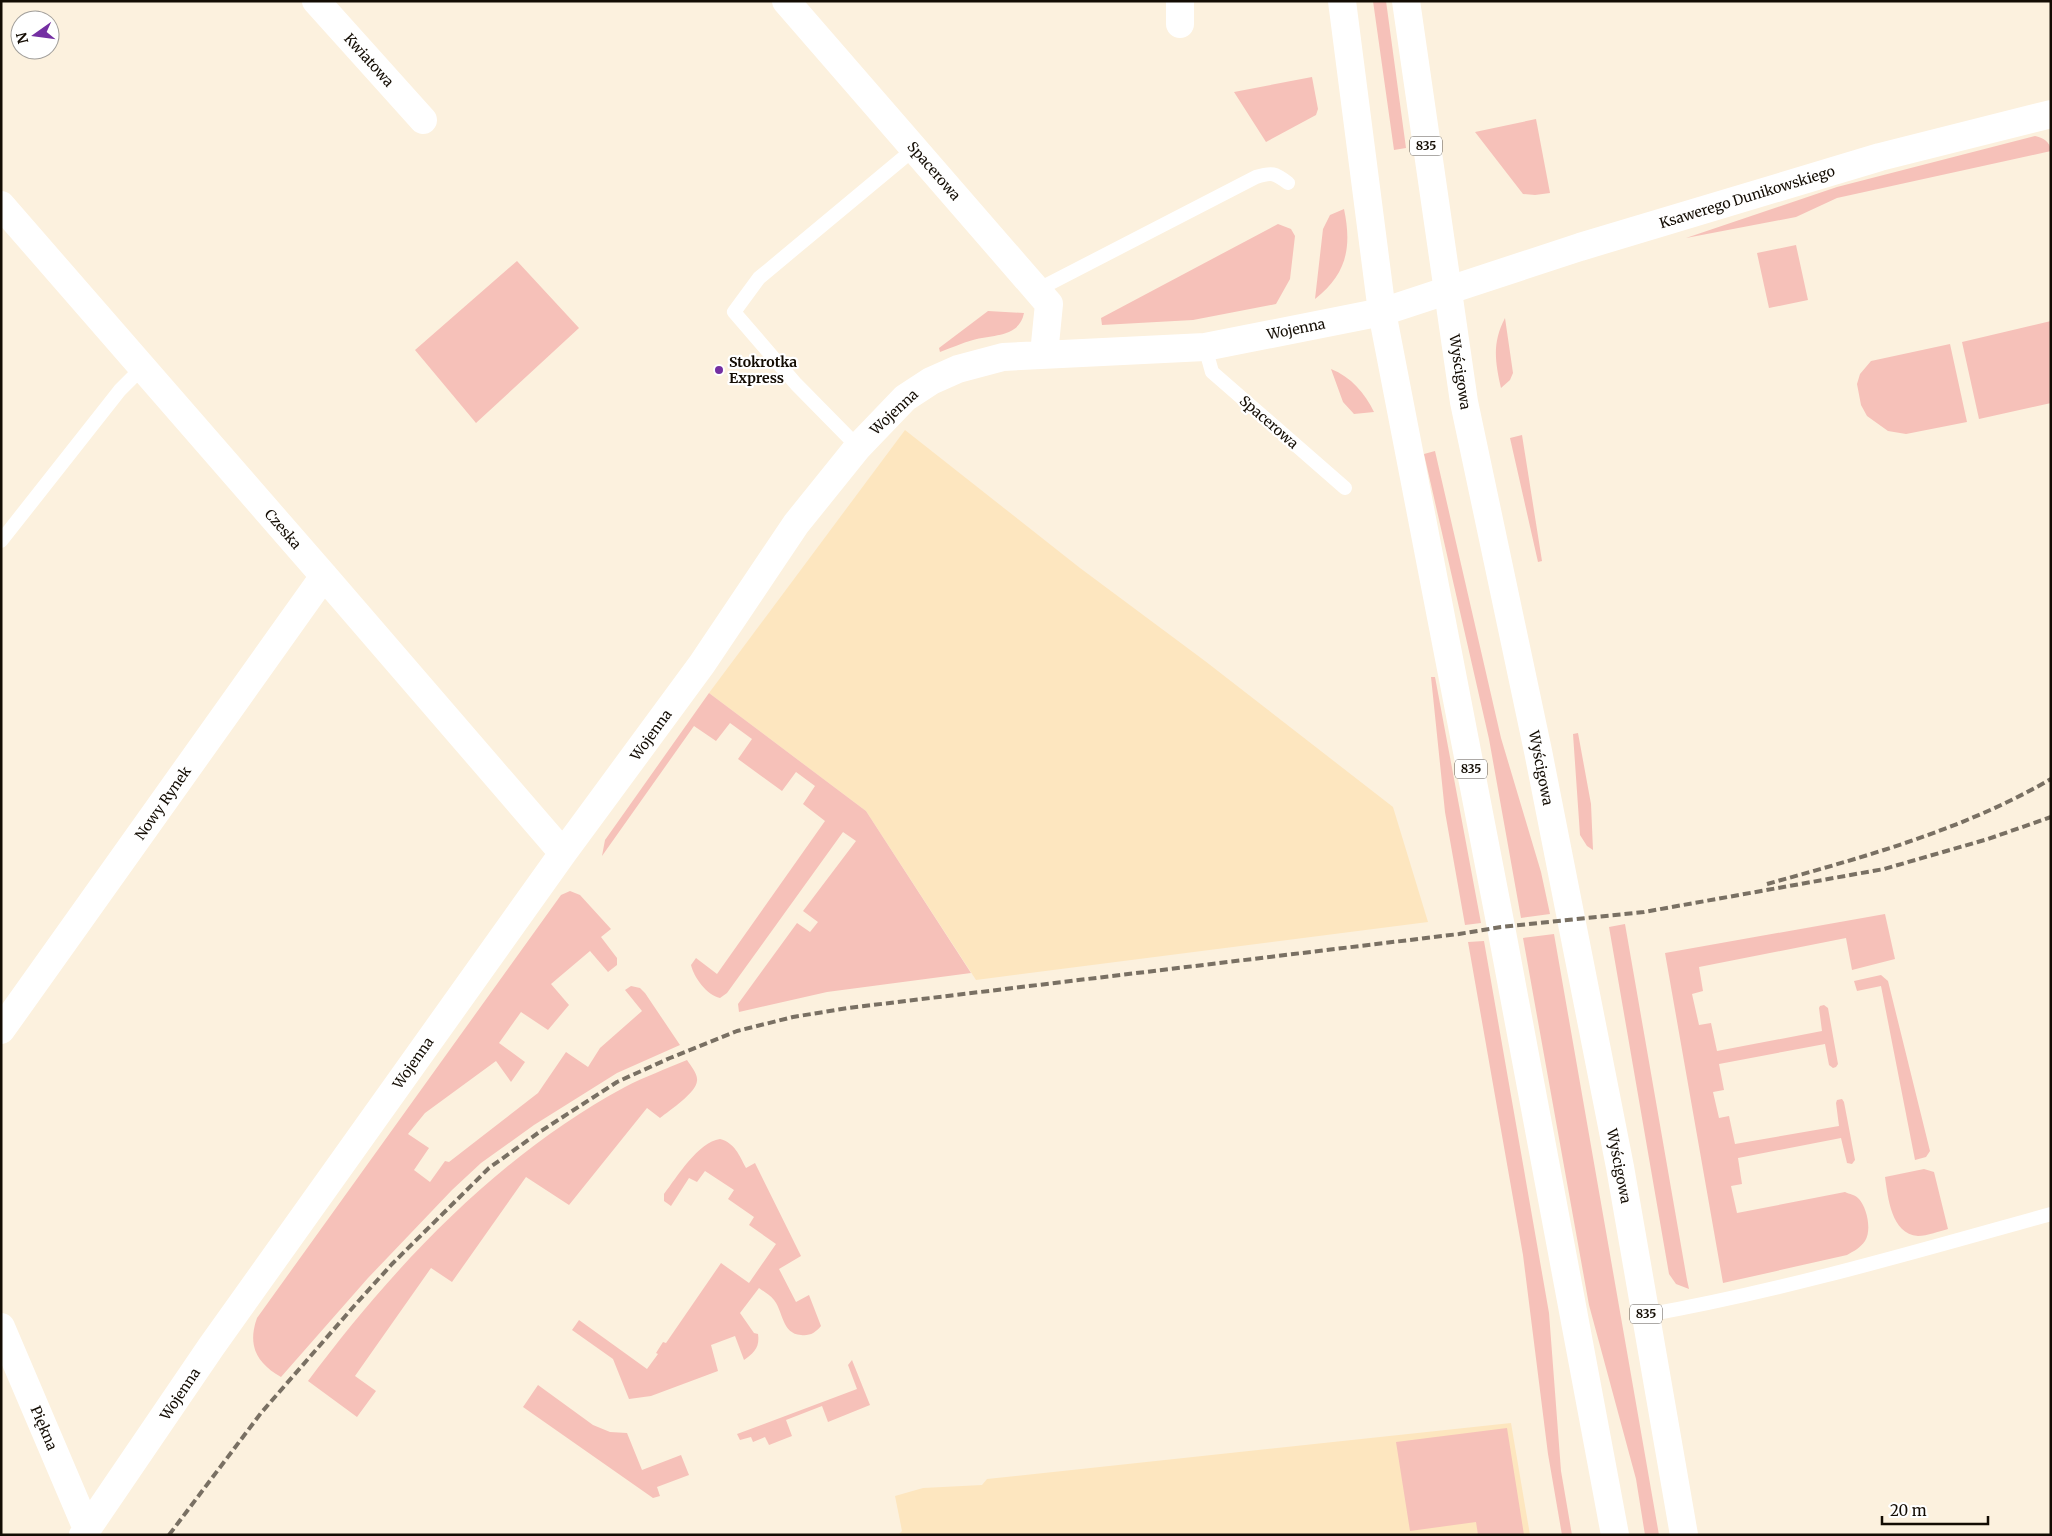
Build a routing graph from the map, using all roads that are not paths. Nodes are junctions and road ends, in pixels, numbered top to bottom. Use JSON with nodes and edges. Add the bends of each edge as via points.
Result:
{"nodes":[{"id":1,"x":316,"y":1,"type":"edge"},
{"id":2,"x":786,"y":1,"type":"edge"},
{"id":3,"x":1342,"y":1,"type":"edge"},
{"id":4,"x":1406,"y":1,"type":"edge"},
{"id":5,"x":2051,"y":114,"type":"edge"},
{"id":6,"x":422,"y":120,"type":"dead end"},
{"id":7,"x":914,"y":149,"type":"junction"},
{"id":8,"x":1288,"y":183,"type":"dead end"},
{"id":9,"x":1,"y":205,"type":"edge"},
{"id":10,"x":1037,"y":290,"type":"junction"},
{"id":11,"x":1446,"y":290,"type":"junction"},
{"id":12,"x":1382,"y":312,"type":"junction"},
{"id":13,"x":1205,"y":347,"type":"junction"},
{"id":14,"x":1044,"y":354,"type":"junction"},
{"id":15,"x":142,"y":368,"type":"junction"},
{"id":16,"x":858,"y":448,"type":"junction"},
{"id":17,"x":1345,"y":488,"type":"dead end"},
{"id":18,"x":1,"y":541,"type":"edge"},
{"id":19,"x":324,"y":576,"type":"junction"},
{"id":20,"x":563,"y":853,"type":"junction"},
{"id":21,"x":1,"y":1030,"type":"edge"},
{"id":22,"x":2051,"y":1214,"type":"edge"},
{"id":23,"x":1646,"y":1314,"type":"junction"},
{"id":24,"x":1,"y":1327,"type":"edge"},
{"id":25,"x":85,"y":1532,"type":"edge"},
{"id":26,"x":1615,"y":1535,"type":"edge"},
{"id":27,"x":1684,"y":1535,"type":"edge"}],
"edges":[{"from":1,"to":6,"type":"street","name":"Kwiatowa"},
{"from":2,"to":7,"type":"street","name":"Spacerowa"},
{"from":3,"to":12,"type":"street","number":"835"},
{"from":4,"to":11,"type":"street","name":"Wyścigowa","number":"835"},
{"from":5,"to":11,"type":"street","name":"Ksawerego Dunikowskiego","via":[[1880,156]]},
{"from":7,"to":10,"type":"street","name":"Spacerowa"},
{"from":7,"to":16,"type":"lane","via":[[759,278],[734,312],[796,384]]},
{"from":8,"to":10,"type":"lane","via":[[1269,173],[1256,177]]},
{"from":9,"to":15,"type":"street","name":"Czeska"},
{"from":10,"to":14,"type":"street","name":"Spacerowa","via":[[1048,304]]},
{"from":11,"to":12,"type":"street","name":"Wojenna"},
{"from":11,"to":23,"type":"street","name":"Wyścigowa","number":"835","via":[[1464,402],[1540,760]]},
{"from":12,"to":13,"type":"street","name":"Wojenna"},
{"from":12,"to":26,"type":"street","number":"835"},
{"from":13,"to":14,"type":"street","name":"Wojenna"},
{"from":13,"to":17,"type":"lane","name":"Spacerowa","via":[[1212,372]]},
{"from":14,"to":16,"type":"street","name":"Wojenna","via":[[980,362],[931,381],[905,398]]},
{"from":15,"to":18,"type":"lane","via":[[120,390]]},
{"from":15,"to":19,"type":"street","name":"Czeska"},
{"from":16,"to":20,"type":"street","name":"Wojenna","via":[[796,524],[702,664]]},
{"from":19,"to":20,"type":"street","name":"Czeska"},
{"from":19,"to":21,"type":"street","name":"Nowy Rynek"},
{"from":20,"to":25,"type":"street","name":"Wojenna","via":[[211,1347]]},
{"from":22,"to":23,"type":"lane","via":[[1720,1300]]},
{"from":23,"to":27,"type":"street","name":"Wyścigowa","number":"835"},
{"from":24,"to":25,"type":"street","name":"Piękna"}]}
